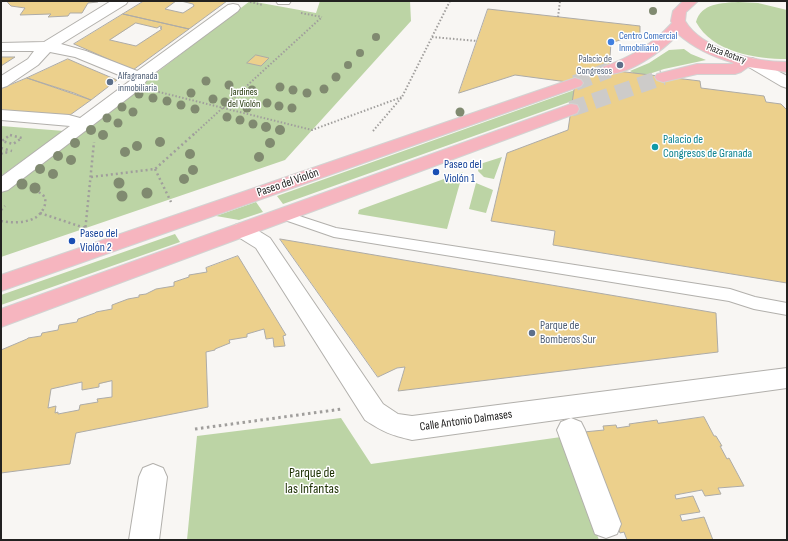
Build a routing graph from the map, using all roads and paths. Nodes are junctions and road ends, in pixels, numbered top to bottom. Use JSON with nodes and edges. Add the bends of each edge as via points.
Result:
{"nodes":[{"id":1,"x":121,"y":1,"type":"edge"},
{"id":2,"x":450,"y":1,"type":"edge"},
{"id":3,"x":560,"y":1,"type":"edge"},
{"id":4,"x":691,"y":1,"type":"edge"},
{"id":5,"x":232,"y":8,"type":"dead end"},
{"id":6,"x":322,"y":17,"type":"dead end"},
{"id":7,"x":558,"y":17,"type":"dead end"},
{"id":8,"x":679,"y":24,"type":"junction"},
{"id":9,"x":432,"y":37,"type":"junction"},
{"id":10,"x":477,"y":41,"type":"dead end"},
{"id":11,"x":1,"y":47,"type":"edge"},
{"id":12,"x":46,"y":47,"type":"junction"},
{"id":13,"x":748,"y":63,"type":"junction"},
{"id":14,"x":787,"y":67,"type":"edge"},
{"id":15,"x":609,"y":70,"type":"tunnel mouth"},
{"id":16,"x":663,"y":77,"type":"tunnel mouth"},
{"id":17,"x":1,"y":83,"type":"edge"},
{"id":18,"x":144,"y":83,"type":"junction"},
{"id":19,"x":575,"y":83,"type":"tunnel mouth"},
{"id":20,"x":787,"y":83,"type":"edge"},
{"id":21,"x":402,"y":97,"type":"junction"},
{"id":22,"x":223,"y":108,"type":"junction"},
{"id":23,"x":571,"y":109,"type":"tunnel mouth"},
{"id":24,"x":1,"y":115,"type":"edge"},
{"id":25,"x":82,"y":124,"type":"junction"},
{"id":26,"x":370,"y":134,"type":"dead end"},
{"id":27,"x":95,"y":137,"type":"dead end"},
{"id":28,"x":22,"y":138,"type":"joint"},
{"id":29,"x":1,"y":148,"type":"edge"},
{"id":30,"x":11,"y":151,"type":"dead end"},
{"id":31,"x":4,"y":152,"type":"dead end"},
{"id":32,"x":1,"y":154,"type":"edge"},
{"id":33,"x":154,"y":169,"type":"junction"},
{"id":34,"x":91,"y":177,"type":"junction"},
{"id":35,"x":1,"y":186,"type":"edge"},
{"id":36,"x":27,"y":189,"type":"dead end"},
{"id":37,"x":171,"y":202,"type":"dead end"},
{"id":38,"x":40,"y":214,"type":"junction"},
{"id":39,"x":284,"y":214,"type":"junction"},
{"id":40,"x":193,"y":216,"type":"junction"},
{"id":41,"x":1,"y":221,"type":"edge"},
{"id":42,"x":85,"y":228,"type":"junction"},
{"id":43,"x":242,"y":230,"type":"junction"},
{"id":44,"x":85,"y":233,"type":"dead end"},
{"id":45,"x":1,"y":283,"type":"edge"},
{"id":46,"x":787,"y":309,"type":"edge"},
{"id":47,"x":1,"y":318,"type":"edge"},
{"id":48,"x":787,"y":378,"type":"edge"},
{"id":49,"x":344,"y":409,"type":"dead end"},
{"id":50,"x":196,"y":428,"type":"dead end"},
{"id":51,"x":571,"y":430,"type":"dead end"},
{"id":52,"x":153,"y":477,"type":"dead end"},
{"id":53,"x":610,"y":535,"type":"edge"},
{"id":54,"x":144,"y":540,"type":"edge"}],
"edges":[{"from":1,"to":12,"type":"street"},
{"from":2,"to":9,"type":"path"},
{"from":3,"to":7,"type":"path"},
{"from":4,"to":8,"type":"main road","via":[[678,15]]},
{"from":5,"to":18,"type":"street"},
{"from":6,"to":22,"type":"path"},
{"from":8,"to":13,"type":"main road","name":"Plaza Rotary","via":[[687,35],[701,45]]},
{"from":8,"to":15,"type":"main road","via":[[663,43],[640,59]]},
{"from":9,"to":10,"type":"path"},
{"from":9,"to":21,"type":"path"},
{"from":11,"to":12,"type":"street"},
{"from":12,"to":17,"type":"street","via":[[33,62]]},
{"from":12,"to":18,"type":"street","via":[[73,51]]},
{"from":13,"to":14,"type":"main road","name":"Plaza Rotary"},
{"from":13,"to":16,"type":"main road","via":[[735,69],[696,69]]},
{"from":13,"to":20,"type":"street"},
{"from":18,"to":22,"type":"path"},
{"from":18,"to":25,"type":"street","via":[[139,80]]},
{"from":19,"to":40,"type":"main road","name":"Paseo del Violón"},
{"from":21,"to":22,"type":"path","via":[[312,130]]},
{"from":21,"to":26,"type":"path"},
{"from":22,"to":33,"type":"path"},
{"from":23,"to":39,"type":"main road"},
{"from":24,"to":25,"type":"street","via":[[69,120]]},
{"from":25,"to":35,"type":"street"},
{"from":27,"to":34,"type":"path"},
{"from":28,"to":28,"type":"path","via":[[13,144],[2,141],[10,135]]},
{"from":29,"to":30,"type":"path"},
{"from":31,"to":32,"type":"path"},
{"from":33,"to":34,"type":"path"},
{"from":33,"to":37,"type":"path"},
{"from":34,"to":42,"type":"path"},
{"from":36,"to":38,"type":"path","via":[[42,194],[45,199]]},
{"from":38,"to":41,"type":"path","via":[[16,223]]},
{"from":38,"to":42,"type":"path"},
{"from":39,"to":43,"type":"main road"},
{"from":39,"to":46,"type":"lane","via":[[334,232],[730,295],[754,303]]},
{"from":40,"to":43,"type":"main road"},
{"from":40,"to":45,"type":"main road","name":"Paseo del Violón"},
{"from":42,"to":44,"type":"path"},
{"from":43,"to":47,"type":"main road"},
{"from":43,"to":48,"type":"street","name":"Calle Antonio Dalmases","via":[[262,243],[374,412],[392,424],[412,428]]},
{"from":49,"to":50,"type":"path"},
{"from":51,"to":53,"type":"street"},
{"from":52,"to":54,"type":"street"}]}
